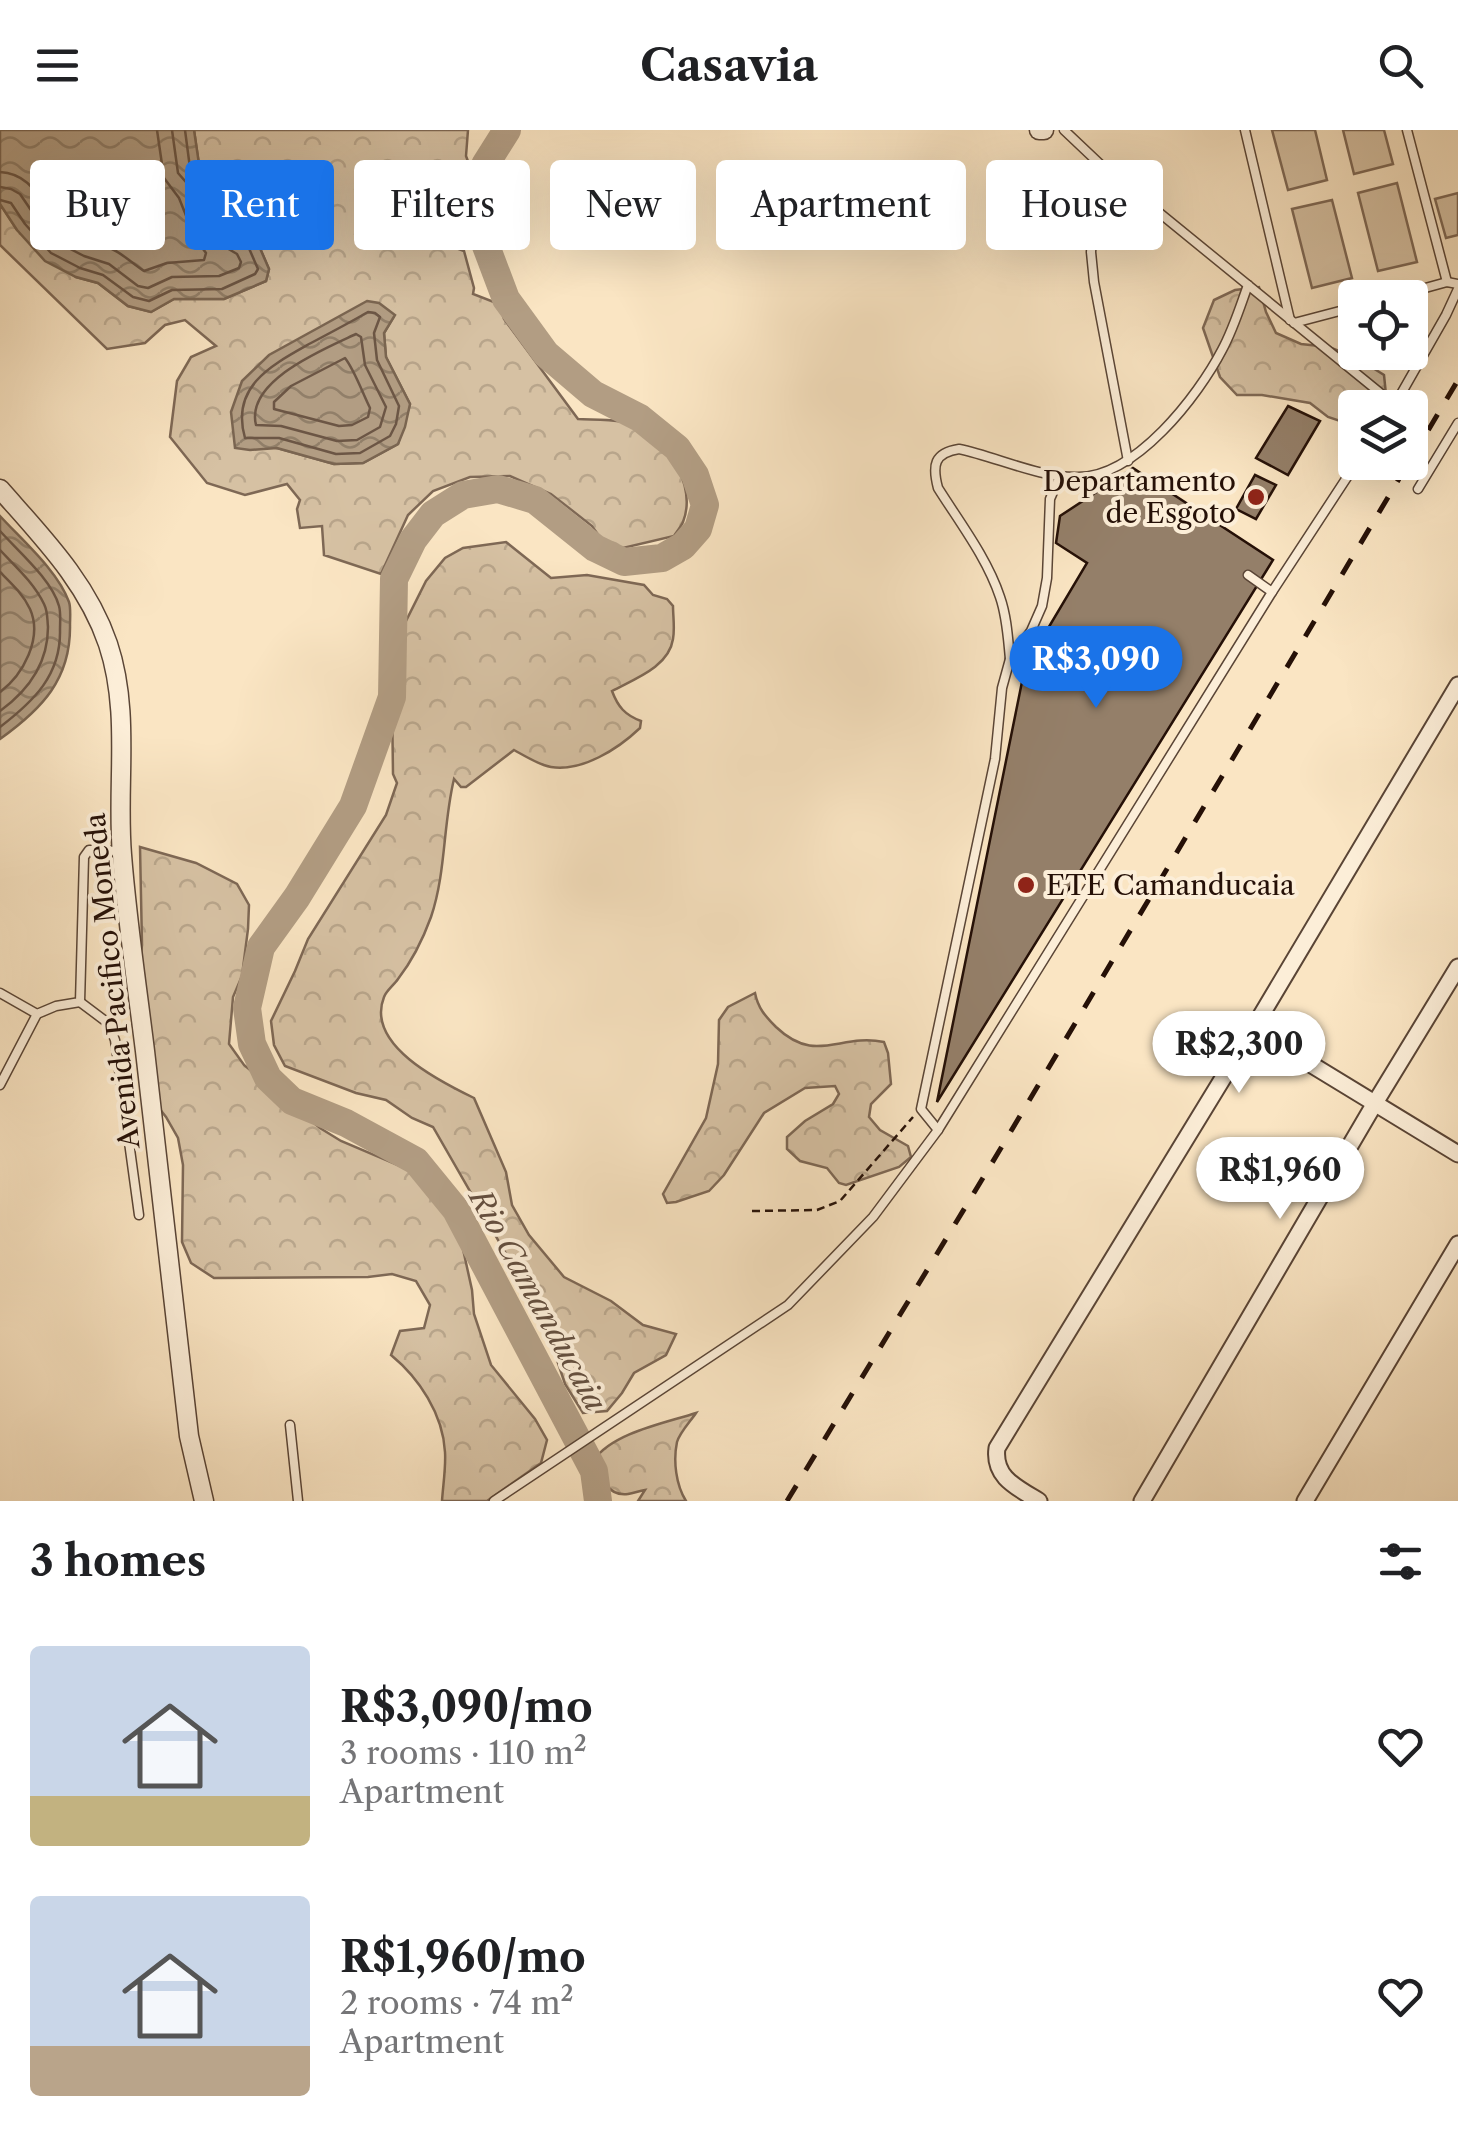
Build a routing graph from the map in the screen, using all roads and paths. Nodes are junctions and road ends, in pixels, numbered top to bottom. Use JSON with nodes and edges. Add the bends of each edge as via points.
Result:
{"nodes":[{"id":1,"x":1064,"y":130,"type":"edge"},
{"id":2,"x":1245,"y":130,"type":"edge"},
{"id":3,"x":1407,"y":130,"type":"edge"},
{"id":4,"x":1096,"y":160,"type":"edge"},
{"id":5,"x":1163,"y":216,"type":"edge"},
{"id":6,"x":1093,"y":250,"type":"edge"},
{"id":7,"x":1447,"y":282,"type":"junction"},
{"id":8,"x":1248,"y":285,"type":"junction"},
{"id":9,"x":1458,"y":286,"type":"edge"},
{"id":10,"x":1428,"y":287,"type":"edge"},
{"id":11,"x":1338,"y":311,"type":"edge"},
{"id":12,"x":1292,"y":322,"type":"junction"},
{"id":13,"x":1375,"y":390,"type":"edge"},
{"id":14,"x":1403,"y":390,"type":"edge"},
{"id":15,"x":1458,"y":423,"type":"edge"},
{"id":16,"x":1128,"y":461,"type":"junction"},
{"id":17,"x":1060,"y":476,"type":"junction"},
{"id":18,"x":1345,"y":480,"type":"edge"},
{"id":19,"x":1418,"y":489,"type":"dead end"},
{"id":20,"x":0,"y":490,"type":"edge"},
{"id":21,"x":1248,"y":576,"type":"dead end"},
{"id":22,"x":1272,"y":592,"type":"junction"},
{"id":23,"x":1010,"y":660,"type":"junction"},
{"id":24,"x":1458,"y":685,"type":"edge"},
{"id":25,"x":122,"y":851,"type":"junction"},
{"id":26,"x":1458,"y":967,"type":"edge"},
{"id":27,"x":0,"y":992,"type":"edge"},
{"id":28,"x":80,"y":1002,"type":"junction"},
{"id":29,"x":37,"y":1014,"type":"junction"},
{"id":30,"x":1253,"y":1029,"type":"junction"},
{"id":31,"x":0,"y":1085,"type":"edge"},
{"id":32,"x":1375,"y":1103,"type":"junction"},
{"id":33,"x":921,"y":1109,"type":"junction"},
{"id":34,"x":938,"y":1130,"type":"junction"},
{"id":35,"x":1458,"y":1154,"type":"edge"},
{"id":36,"x":752,"y":1211,"type":"dead end"},
{"id":37,"x":139,"y":1216,"type":"dead end"},
{"id":38,"x":1457,"y":1250,"type":"edge"},
{"id":39,"x":290,"y":1426,"type":"dead end"},
{"id":40,"x":204,"y":1501,"type":"edge"},
{"id":41,"x":298,"y":1501,"type":"edge"},
{"id":42,"x":494,"y":1501,"type":"edge"},
{"id":43,"x":1038,"y":1501,"type":"edge"},
{"id":44,"x":1142,"y":1501,"type":"edge"},
{"id":45,"x":1304,"y":1501,"type":"edge"}],
"edges":[{"from":1,"to":4,"type":"lane"},
{"from":2,"to":12,"type":"lane"},
{"from":3,"to":7,"type":"lane"},
{"from":5,"to":8,"type":"lane"},
{"from":6,"to":16,"type":"lane"},
{"from":7,"to":9,"type":"lane"},
{"from":7,"to":10,"type":"lane"},
{"from":8,"to":12,"type":"lane"},
{"from":8,"to":16,"type":"lane","via":[[1205,381]]},
{"from":9,"to":14,"type":"lane"},
{"from":11,"to":12,"type":"lane"},
{"from":12,"to":13,"type":"lane"},
{"from":15,"to":19,"type":"lane"},
{"from":16,"to":17,"type":"lane","via":[[1083,478]]},
{"from":17,"to":23,"type":"lane","via":[[1050,499],[1042,606]]},
{"from":17,"to":23,"type":"lane","via":[[959,449],[937,460],[938,488],[1000,598]]},
{"from":18,"to":22,"type":"lane"},
{"from":20,"to":25,"type":"street","name":"Avenida Pacifico Moneda","via":[[68,566],[108,646],[121,706]]},
{"from":21,"to":22,"type":"lane"},
{"from":22,"to":34,"type":"lane"},
{"from":23,"to":33,"type":"lane"},
{"from":24,"to":30,"type":"street"},
{"from":25,"to":28,"type":"lane","via":[[89,850],[84,856]]},
{"from":25,"to":40,"type":"street","name":"Avenida Pacifico Moneda","via":[[189,1436]]},
{"from":26,"to":32,"type":"street"},
{"from":27,"to":29,"type":"lane"},
{"from":28,"to":29,"type":"lane"},
{"from":28,"to":37,"type":"lane","via":[[108,1022],[115,1040]]},
{"from":29,"to":31,"type":"lane"},
{"from":30,"to":32,"type":"street"},
{"from":30,"to":43,"type":"street","via":[[997,1448],[999,1471]]},
{"from":32,"to":35,"type":"street"},
{"from":32,"to":44,"type":"street"},
{"from":33,"to":34,"type":"lane"},
{"from":33,"to":36,"type":"path","via":[[840,1201],[817,1210]]},
{"from":34,"to":42,"type":"lane","via":[[873,1218],[788,1305]]},
{"from":38,"to":45,"type":"street"},
{"from":39,"to":41,"type":"lane"}]}
